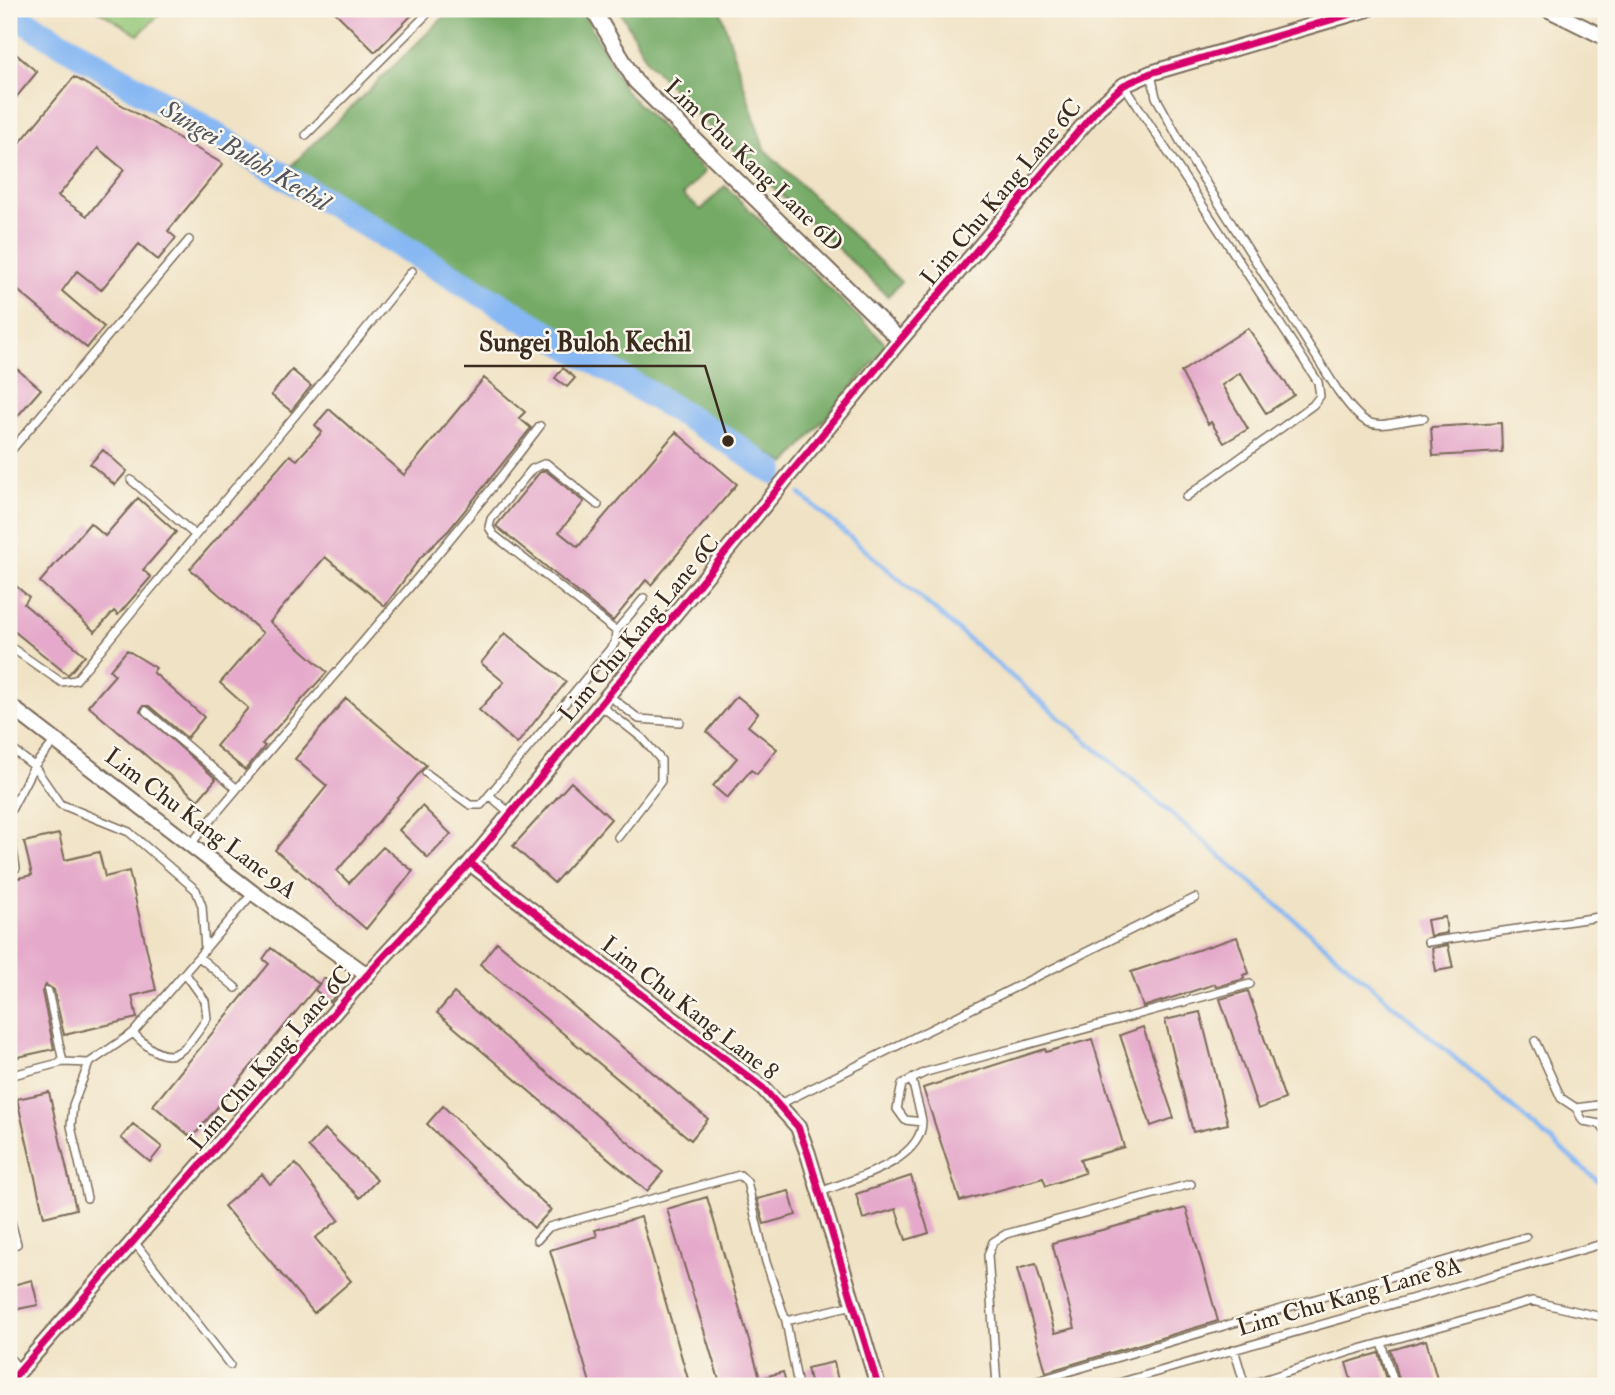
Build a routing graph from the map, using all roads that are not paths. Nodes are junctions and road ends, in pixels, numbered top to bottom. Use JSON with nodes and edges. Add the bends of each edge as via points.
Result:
{"nodes":[{"id":1,"x":432,"y":9,"type":"edge"},
{"id":2,"x":593,"y":9,"type":"edge"},
{"id":3,"x":1368,"y":9,"type":"edge"},
{"id":4,"x":1547,"y":9,"type":"edge"},
{"id":5,"x":1606,"y":38,"type":"edge"},
{"id":6,"x":1151,"y":73,"type":"junction"},
{"id":7,"x":1124,"y":85,"type":"junction"},
{"id":8,"x":306,"y":135,"type":"dead end"},
{"id":9,"x":189,"y":240,"type":"dead end"},
{"id":10,"x":412,"y":271,"type":"dead end"},
{"id":11,"x":900,"y":340,"type":"junction"},
{"id":12,"x":1424,"y":418,"type":"dead end"},
{"id":13,"x":540,"y":426,"type":"dead end"},
{"id":14,"x":10,"y":449,"type":"edge"},
{"id":15,"x":131,"y":480,"type":"dead end"},
{"id":16,"x":1186,"y":497,"type":"dead end"},
{"id":17,"x":598,"y":505,"type":"dead end"},
{"id":18,"x":194,"y":534,"type":"junction"},
{"id":19,"x":644,"y":598,"type":"dead end"},
{"id":20,"x":616,"y":631,"type":"junction"},
{"id":21,"x":9,"y":646,"type":"edge"},
{"id":22,"x":604,"y":700,"type":"junction"},
{"id":23,"x":9,"y":705,"type":"edge"},
{"id":24,"x":146,"y":711,"type":"dead end"},
{"id":25,"x":680,"y":722,"type":"dead end"},
{"id":26,"x":55,"y":741,"type":"junction"},
{"id":27,"x":9,"y":747,"type":"edge"},
{"id":28,"x":34,"y":766,"type":"junction"},
{"id":29,"x":426,"y":774,"type":"dead end"},
{"id":30,"x":236,"y":788,"type":"junction"},
{"id":31,"x":489,"y":796,"type":"junction"},
{"id":32,"x":510,"y":813,"type":"junction"},
{"id":33,"x":9,"y":814,"type":"edge"},
{"id":34,"x":9,"y":827,"type":"edge"},
{"id":35,"x":618,"y":837,"type":"dead end"},
{"id":36,"x":190,"y":845,"type":"junction"},
{"id":37,"x":470,"y":863,"type":"junction"},
{"id":38,"x":16,"y":868,"type":"dead end"},
{"id":39,"x":253,"y":893,"type":"junction"},
{"id":40,"x":1195,"y":898,"type":"dead end"},
{"id":41,"x":1606,"y":915,"type":"edge"},
{"id":42,"x":1428,"y":942,"type":"dead end"},
{"id":43,"x":205,"y":950,"type":"junction"},
{"id":44,"x":199,"y":957,"type":"junction"},
{"id":45,"x":185,"y":973,"type":"junction"},
{"id":46,"x":367,"y":975,"type":"junction"},
{"id":47,"x":1250,"y":984,"type":"dead end"},
{"id":48,"x":236,"y":988,"type":"dead end"},
{"id":49,"x":48,"y":991,"type":"dead end"},
{"id":50,"x":133,"y":1033,"type":"junction"},
{"id":51,"x":1535,"y":1041,"type":"dead end"},
{"id":52,"x":63,"y":1062,"type":"junction"},
{"id":53,"x":89,"y":1063,"type":"junction"},
{"id":54,"x":9,"y":1076,"type":"edge"},
{"id":55,"x":912,"y":1079,"type":"junction"},
{"id":56,"x":780,"y":1104,"type":"junction"},
{"id":57,"x":1606,"y":1104,"type":"edge"},
{"id":58,"x":1576,"y":1108,"type":"junction"},
{"id":59,"x":922,"y":1122,"type":"junction"},
{"id":60,"x":1606,"y":1132,"type":"edge"},
{"id":61,"x":1191,"y":1184,"type":"dead end"},
{"id":62,"x":820,"y":1192,"type":"junction"},
{"id":63,"x":87,"y":1198,"type":"dead end"},
{"id":64,"x":9,"y":1214,"type":"edge"},
{"id":65,"x":1526,"y":1237,"type":"dead end"},
{"id":66,"x":537,"y":1240,"type":"dead end"},
{"id":67,"x":135,"y":1243,"type":"junction"},
{"id":68,"x":1602,"y":1244,"type":"dead end"},
{"id":69,"x":9,"y":1246,"type":"edge"},
{"id":70,"x":853,"y":1305,"type":"junction"},
{"id":71,"x":1606,"y":1318,"type":"edge"},
{"id":72,"x":786,"y":1321,"type":"junction"},
{"id":73,"x":1382,"y":1343,"type":"junction"},
{"id":74,"x":1234,"y":1349,"type":"junction"},
{"id":75,"x":9,"y":1357,"type":"edge"},
{"id":76,"x":230,"y":1365,"type":"dead end"},
{"id":77,"x":20,"y":1370,"type":"junction"},
{"id":78,"x":9,"y":1383,"type":"edge"},
{"id":79,"x":799,"y":1386,"type":"edge"},
{"id":80,"x":878,"y":1386,"type":"edge"},
{"id":81,"x":997,"y":1386,"type":"edge"},
{"id":82,"x":1020,"y":1386,"type":"edge"},
{"id":83,"x":1108,"y":1386,"type":"edge"},
{"id":84,"x":1245,"y":1386,"type":"edge"},
{"id":85,"x":1395,"y":1386,"type":"edge"}],
"edges":[{"from":1,"to":8,"type":"lane"},
{"from":2,"to":11,"type":"street","name":"Lim Chu Kang Lane 6D","via":[[635,81]]},
{"from":3,"to":6,"type":"street","name":"Lim Chu Kang Lane 6C"},
{"from":4,"to":5,"type":"street"},
{"from":6,"to":7,"type":"street","name":"Lim Chu Kang Lane 6C"},
{"from":6,"to":12,"type":"lane","via":[[1156,97],[1185,150],[1360,420],[1373,425]]},
{"from":7,"to":11,"type":"street","name":"Lim Chu Kang Lane 6C","via":[[1099,107]]},
{"from":7,"to":16,"type":"lane","via":[[1318,382],[1320,396],[1313,405]]},
{"from":9,"to":14,"type":"lane"},
{"from":10,"to":18,"type":"lane","via":[[333,372]]},
{"from":11,"to":22,"type":"street","name":"Lim Chu Kang Lane 6C"},
{"from":13,"to":30,"type":"lane","via":[[467,522]]},
{"from":15,"to":18,"type":"lane"},
{"from":17,"to":20,"type":"lane","via":[[546,463],[532,469],[489,527]]},
{"from":18,"to":21,"type":"lane","via":[[76,680],[61,682]]},
{"from":19,"to":20,"type":"lane"},
{"from":20,"to":31,"type":"lane","via":[[615,643]]},
{"from":22,"to":25,"type":"lane","via":[[639,719]]},
{"from":22,"to":32,"type":"street","name":"Lim Chu Kang Lane 6C"},
{"from":22,"to":35,"type":"lane","via":[[661,760],[660,781]]},
{"from":23,"to":26,"type":"street","name":"Lim Chu Kang Lane 9A"},
{"from":24,"to":30,"type":"lane"},
{"from":26,"to":28,"type":"lane"},
{"from":26,"to":36,"type":"street","name":"Lim Chu Kang Lane 9A"},
{"from":27,"to":28,"type":"lane"},
{"from":28,"to":33,"type":"lane"},
{"from":28,"to":43,"type":"lane","via":[[60,804],[129,832],[196,890],[202,906]]},
{"from":29,"to":31,"type":"lane","via":[[475,807]]},
{"from":30,"to":36,"type":"lane"},
{"from":31,"to":32,"type":"lane"},
{"from":32,"to":37,"type":"street","name":"Lim Chu Kang Lane 6C"},
{"from":34,"to":38,"type":"lane"},
{"from":36,"to":39,"type":"street","name":"Lim Chu Kang Lane 9A"},
{"from":37,"to":46,"type":"street","name":"Lim Chu Kang Lane 6C"},
{"from":37,"to":56,"type":"street","name":"Lim Chu Kang Lane 8"},
{"from":39,"to":43,"type":"lane"},
{"from":39,"to":46,"type":"street","name":"Lim Chu Kang Lane 9A"},
{"from":40,"to":56,"type":"lane","name":"Lim Chu Kang Lane 8"},
{"from":41,"to":42,"type":"lane"},
{"from":43,"to":44,"type":"lane"},
{"from":44,"to":45,"type":"lane"},
{"from":44,"to":48,"type":"lane"},
{"from":45,"to":50,"type":"lane"},
{"from":45,"to":50,"type":"lane","via":[[205,1001],[207,1018],[195,1037],[176,1056],[163,1057]]},
{"from":46,"to":67,"type":"street","name":"Lim Chu Kang Lane 6C"},
{"from":47,"to":55,"type":"lane"},
{"from":49,"to":52,"type":"lane"},
{"from":50,"to":53,"type":"lane"},
{"from":51,"to":58,"type":"lane","via":[[1561,1098]]},
{"from":52,"to":53,"type":"lane"},
{"from":52,"to":54,"type":"lane"},
{"from":53,"to":63,"type":"lane","via":[[73,1105],[71,1126]]},
{"from":55,"to":59,"type":"lane"},
{"from":55,"to":59,"type":"lane","via":[[902,1084],[897,1109],[905,1120]]},
{"from":56,"to":62,"type":"street","name":"Lim Chu Kang Lane 8","via":[[798,1127]]},
{"from":57,"to":58,"type":"lane"},
{"from":58,"to":60,"type":"lane","via":[[1583,1121],[1600,1124]]},
{"from":59,"to":62,"type":"lane","via":[[912,1149],[883,1168]]},
{"from":61,"to":81,"type":"lane","via":[[1006,1234],[993,1242],[988,1255]]},
{"from":62,"to":70,"type":"street","name":"Lim Chu Kang Lane 8"},
{"from":64,"to":69,"type":"lane","via":[[17,1244]]},
{"from":65,"to":82,"type":"lane"},
{"from":66,"to":72,"type":"lane","via":[[549,1227],[740,1175],[747,1182]]},
{"from":67,"to":76,"type":"lane"},
{"from":67,"to":77,"type":"street","name":"Lim Chu Kang Lane 6C"},
{"from":68,"to":74,"type":"lane","name":"Lim Chu Kang Lane 8A"},
{"from":70,"to":72,"type":"lane"},
{"from":70,"to":80,"type":"street","name":"Lim Chu Kang Lane 8"},
{"from":71,"to":73,"type":"lane","via":[[1532,1301]]},
{"from":72,"to":79,"type":"lane"},
{"from":73,"to":84,"type":"lane"},
{"from":73,"to":85,"type":"lane"},
{"from":74,"to":83,"type":"lane","name":"Lim Chu Kang Lane 8A"},
{"from":74,"to":84,"type":"lane"},
{"from":75,"to":77,"type":"lane"},
{"from":77,"to":78,"type":"street","name":"Lim Chu Kang Lane 6C"}]}
